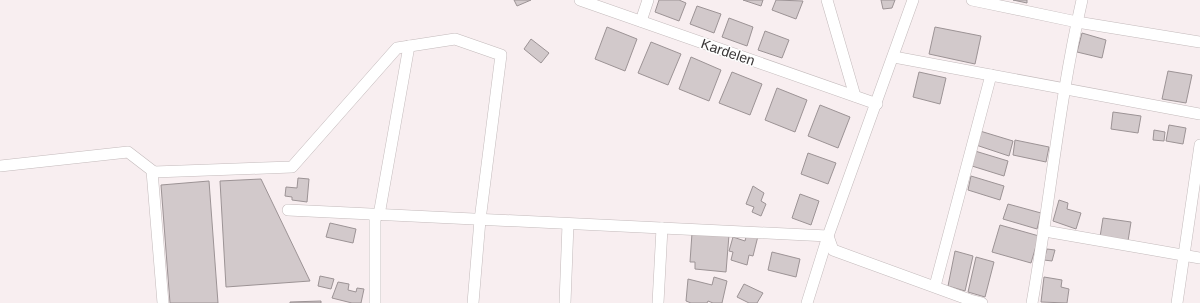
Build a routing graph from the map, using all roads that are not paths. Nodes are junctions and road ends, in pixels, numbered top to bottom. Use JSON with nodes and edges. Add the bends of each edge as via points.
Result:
{"nodes":[{"id":1,"x":580,"y":0,"type":"edge"},
{"id":2,"x":648,"y":0,"type":"edge"},
{"id":3,"x":827,"y":0,"type":"edge"},
{"id":4,"x":913,"y":0,"type":"edge"},
{"id":5,"x":972,"y":0,"type":"edge"},
{"id":6,"x":1082,"y":0,"type":"edge"},
{"id":7,"x":640,"y":21,"type":"junction"},
{"id":8,"x":1077,"y":22,"type":"junction"},
{"id":9,"x":1200,"y":42,"type":"edge"},
{"id":10,"x":409,"y":46,"type":"junction"},
{"id":11,"x":894,"y":56,"type":"junction"},
{"id":12,"x":991,"y":75,"type":"junction"},
{"id":13,"x":1064,"y":88,"type":"junction"},
{"id":14,"x":855,"y":96,"type":"junction"},
{"id":15,"x":877,"y":104,"type":"junction"},
{"id":16,"x":1200,"y":114,"type":"edge"},
{"id":17,"x":1200,"y":145,"type":"edge"},
{"id":18,"x":0,"y":166,"type":"edge"},
{"id":19,"x":154,"y":172,"type":"junction"},
{"id":20,"x":1197,"y":189,"type":"edge"},
{"id":21,"x":288,"y":210,"type":"dead end"},
{"id":22,"x":377,"y":215,"type":"junction"},
{"id":23,"x":480,"y":220,"type":"junction"},
{"id":24,"x":568,"y":224,"type":"junction"},
{"id":25,"x":662,"y":228,"type":"junction"},
{"id":26,"x":1045,"y":231,"type":"junction"},
{"id":27,"x":828,"y":236,"type":"junction"},
{"id":28,"x":1185,"y":255,"type":"junction"},
{"id":29,"x":1200,"y":258,"type":"edge"},
{"id":30,"x":935,"y":286,"type":"junction"},
{"id":31,"x":969,"y":302,"type":"edge"},
{"id":32,"x":163,"y":303,"type":"edge"},
{"id":33,"x":375,"y":303,"type":"edge"},
{"id":34,"x":473,"y":303,"type":"edge"},
{"id":35,"x":565,"y":303,"type":"edge"},
{"id":36,"x":658,"y":303,"type":"edge"},
{"id":37,"x":807,"y":303,"type":"edge"},
{"id":38,"x":982,"y":303,"type":"edge"},
{"id":39,"x":1032,"y":303,"type":"edge"},
{"id":40,"x":1177,"y":303,"type":"edge"}],
"edges":[{"from":1,"to":7,"type":"street","name":"Kardelen"},
{"from":2,"to":7,"type":"street"},
{"from":3,"to":14,"type":"street"},
{"from":4,"to":11,"type":"street"},
{"from":5,"to":8,"type":"street"},
{"from":6,"to":8,"type":"street"},
{"from":7,"to":14,"type":"street","name":"Kardelen"},
{"from":8,"to":9,"type":"street"},
{"from":8,"to":13,"type":"street"},
{"from":10,"to":19,"type":"street","via":[[396,48],[292,167]]},
{"from":10,"to":22,"type":"street"},
{"from":10,"to":23,"type":"street","via":[[455,39],[501,55]]},
{"from":11,"to":12,"type":"street"},
{"from":11,"to":15,"type":"street"},
{"from":12,"to":13,"type":"street"},
{"from":12,"to":30,"type":"street"},
{"from":13,"to":16,"type":"street"},
{"from":13,"to":26,"type":"street"},
{"from":14,"to":15,"type":"street","name":"Kardelen"},
{"from":15,"to":27,"type":"street"},
{"from":17,"to":20,"type":"street"},
{"from":18,"to":19,"type":"street","via":[[128,152]]},
{"from":19,"to":32,"type":"street","via":[[152,171]]},
{"from":20,"to":28,"type":"street"},
{"from":21,"to":22,"type":"street"},
{"from":22,"to":23,"type":"street"},
{"from":22,"to":33,"type":"street"},
{"from":23,"to":24,"type":"street"},
{"from":23,"to":34,"type":"street"},
{"from":24,"to":25,"type":"street"},
{"from":24,"to":35,"type":"street"},
{"from":25,"to":27,"type":"street"},
{"from":25,"to":36,"type":"street"},
{"from":26,"to":28,"type":"street"},
{"from":26,"to":39,"type":"street"},
{"from":27,"to":30,"type":"street","via":[[833,250]]},
{"from":27,"to":37,"type":"street"},
{"from":28,"to":29,"type":"street"},
{"from":28,"to":40,"type":"street"},
{"from":30,"to":31,"type":"street"},
{"from":31,"to":38,"type":"street"}]}
